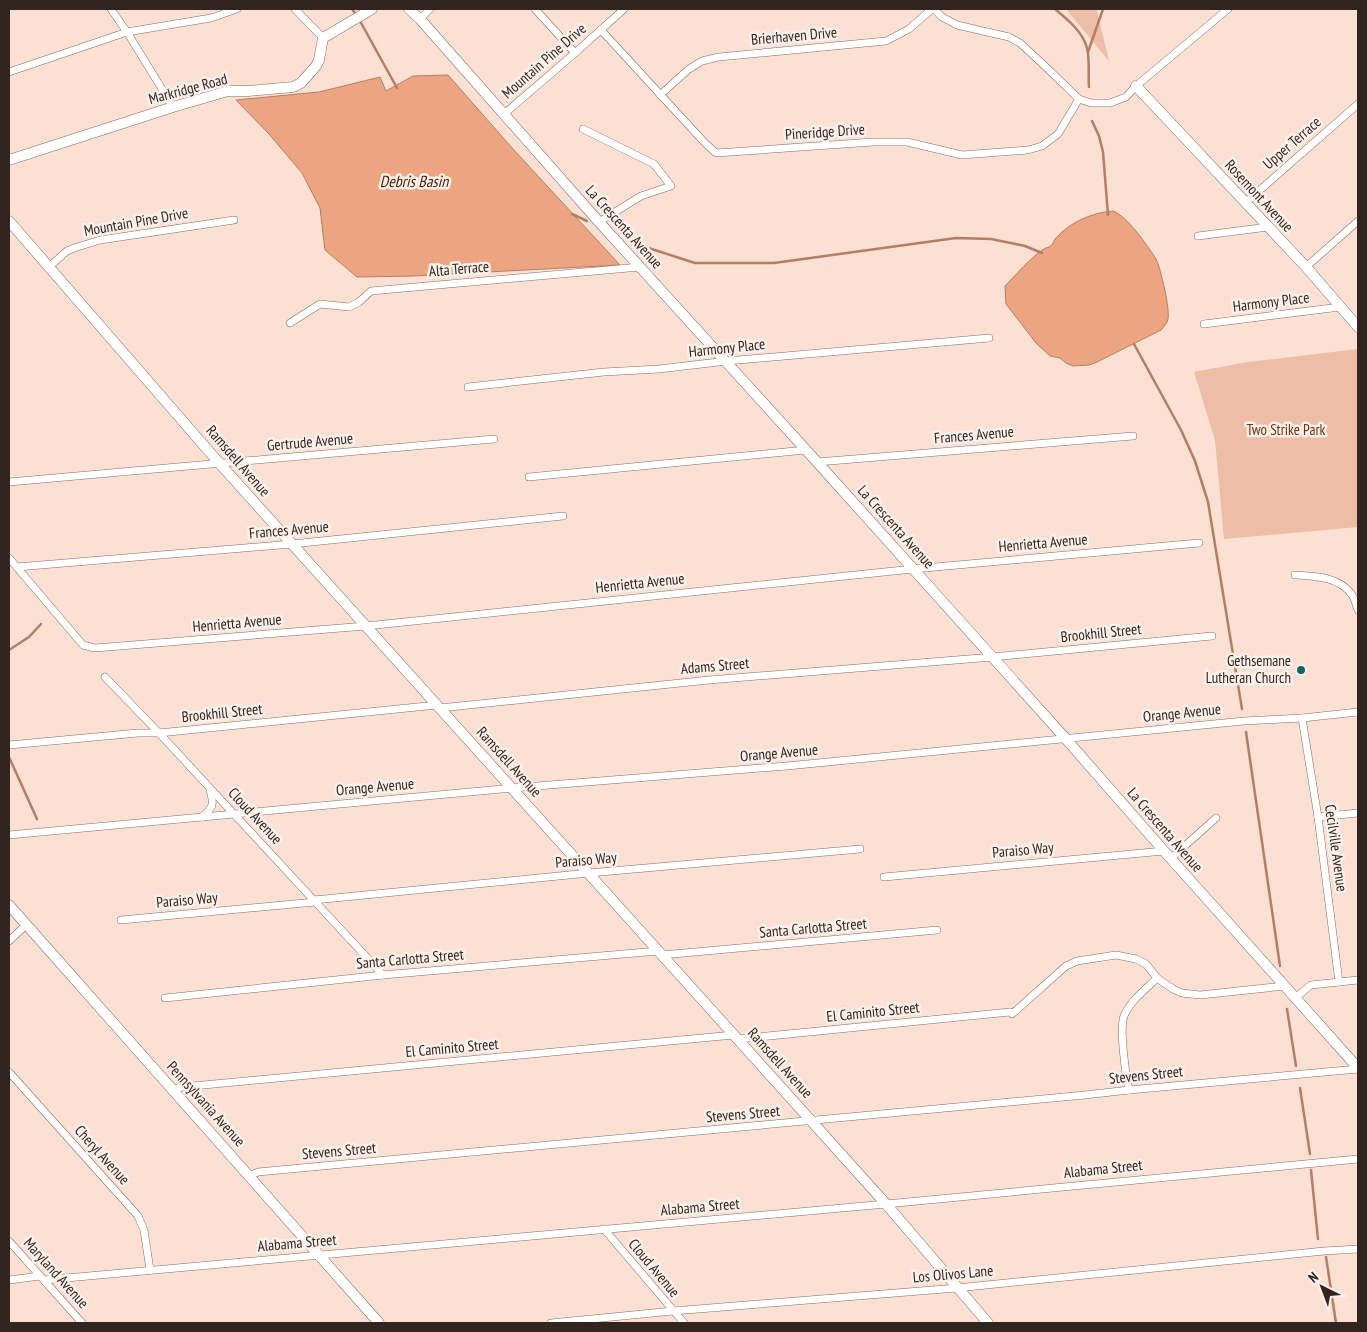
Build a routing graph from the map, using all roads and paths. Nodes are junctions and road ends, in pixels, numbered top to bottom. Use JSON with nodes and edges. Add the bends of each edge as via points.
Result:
{"nodes":[{"id":1,"x":111,"y":9,"type":"edge"},
{"id":2,"x":237,"y":9,"type":"edge"},
{"id":3,"x":295,"y":9,"type":"edge"},
{"id":4,"x":372,"y":9,"type":"edge"},
{"id":5,"x":409,"y":9,"type":"edge"},
{"id":6,"x":430,"y":9,"type":"edge"},
{"id":7,"x":535,"y":9,"type":"edge"},
{"id":8,"x":624,"y":9,"type":"edge"},
{"id":9,"x":933,"y":9,"type":"edge"},
{"id":10,"x":1228,"y":9,"type":"edge"},
{"id":11,"x":420,"y":19,"type":"junction"},
{"id":12,"x":601,"y":30,"type":"junction"},
{"id":13,"x":127,"y":32,"type":"junction"},
{"id":14,"x":323,"y":38,"type":"junction"},
{"id":15,"x":575,"y":54,"type":"junction"},
{"id":16,"x":9,"y":72,"type":"edge"},
{"id":17,"x":1136,"y":86,"type":"junction"},
{"id":18,"x":660,"y":95,"type":"junction"},
{"id":19,"x":1079,"y":99,"type":"junction"},
{"id":20,"x":1358,"y":104,"type":"edge"},
{"id":21,"x":173,"y":107,"type":"junction"},
{"id":22,"x":504,"y":114,"type":"junction"},
{"id":23,"x":583,"y":129,"type":"dead end"},
{"id":24,"x":9,"y":160,"type":"edge"},
{"id":25,"x":1245,"y":203,"type":"junction"},
{"id":26,"x":234,"y":220,"type":"dead end"},
{"id":27,"x":9,"y":221,"type":"edge"},
{"id":28,"x":1358,"y":221,"type":"edge"},
{"id":29,"x":600,"y":222,"type":"junction"},
{"id":30,"x":1268,"y":227,"type":"junction"},
{"id":31,"x":1198,"y":236,"type":"dead end"},
{"id":32,"x":49,"y":267,"type":"junction"},
{"id":33,"x":640,"y":267,"type":"junction"},
{"id":34,"x":1306,"y":267,"type":"junction"},
{"id":35,"x":1340,"y":307,"type":"junction"},
{"id":36,"x":290,"y":323,"type":"dead end"},
{"id":37,"x":1204,"y":324,"type":"dead end"},
{"id":38,"x":1358,"y":327,"type":"edge"},
{"id":39,"x":989,"y":338,"type":"dead end"},
{"id":40,"x":726,"y":361,"type":"junction"},
{"id":41,"x":468,"y":387,"type":"dead end"},
{"id":42,"x":1133,"y":436,"type":"dead end"},
{"id":43,"x":494,"y":439,"type":"dead end"},
{"id":44,"x":806,"y":450,"type":"junction"},
{"id":45,"x":817,"y":462,"type":"junction"},
{"id":46,"x":220,"y":464,"type":"junction"},
{"id":47,"x":529,"y":477,"type":"dead end"},
{"id":48,"x":9,"y":482,"type":"edge"},
{"id":49,"x":563,"y":516,"type":"dead end"},
{"id":50,"x":1199,"y":543,"type":"dead end"},
{"id":51,"x":292,"y":544,"type":"junction"},
{"id":52,"x":9,"y":558,"type":"edge"},
{"id":53,"x":17,"y":567,"type":"junction"},
{"id":54,"x":913,"y":569,"type":"junction"},
{"id":55,"x":1295,"y":575,"type":"dead end"},
{"id":56,"x":1358,"y":610,"type":"edge"},
{"id":57,"x":366,"y":626,"type":"junction"},
{"id":58,"x":1212,"y":636,"type":"dead end"},
{"id":59,"x":993,"y":657,"type":"junction"},
{"id":60,"x":105,"y":677,"type":"dead end"},
{"id":61,"x":438,"y":706,"type":"junction"},
{"id":62,"x":1358,"y":712,"type":"edge"},
{"id":63,"x":1302,"y":718,"type":"junction"},
{"id":64,"x":159,"y":733,"type":"junction"},
{"id":65,"x":1066,"y":739,"type":"junction"},
{"id":66,"x":9,"y":745,"type":"edge"},
{"id":67,"x":208,"y":786,"type":"junction"},
{"id":68,"x":512,"y":788,"type":"junction"},
{"id":69,"x":1358,"y":813,"type":"edge"},
{"id":70,"x":234,"y":814,"type":"junction"},
{"id":71,"x":202,"y":817,"type":"junction"},
{"id":72,"x":1318,"y":817,"type":"junction"},
{"id":73,"x":1216,"y":818,"type":"dead end"},
{"id":74,"x":9,"y":835,"type":"edge"},
{"id":75,"x":860,"y":849,"type":"dead end"},
{"id":76,"x":1167,"y":855,"type":"junction"},
{"id":77,"x":589,"y":873,"type":"junction"},
{"id":78,"x":884,"y":877,"type":"dead end"},
{"id":79,"x":314,"y":901,"type":"junction"},
{"id":80,"x":9,"y":906,"type":"edge"},
{"id":81,"x":121,"y":920,"type":"dead end"},
{"id":82,"x":26,"y":925,"type":"junction"},
{"id":83,"x":937,"y":930,"type":"dead end"},
{"id":84,"x":9,"y":941,"type":"edge"},
{"id":85,"x":660,"y":953,"type":"junction"},
{"id":86,"x":383,"y":975,"type":"junction"},
{"id":87,"x":1157,"y":978,"type":"junction"},
{"id":88,"x":1358,"y":980,"type":"edge"},
{"id":89,"x":1339,"y":982,"type":"junction"},
{"id":90,"x":1285,"y":986,"type":"junction"},
{"id":91,"x":165,"y":998,"type":"dead end"},
{"id":92,"x":1295,"y":998,"type":"junction"},
{"id":93,"x":736,"y":1037,"type":"junction"},
{"id":94,"x":1358,"y":1068,"type":"edge"},
{"id":95,"x":9,"y":1072,"type":"edge"},
{"id":96,"x":173,"y":1090,"type":"junction"},
{"id":97,"x":1129,"y":1090,"type":"junction"},
{"id":98,"x":812,"y":1121,"type":"junction"},
{"id":99,"x":1358,"y":1159,"type":"edge"},
{"id":100,"x":249,"y":1176,"type":"junction"},
{"id":101,"x":886,"y":1204,"type":"junction"},
{"id":102,"x":604,"y":1229,"type":"junction"},
{"id":103,"x":9,"y":1241,"type":"edge"},
{"id":104,"x":1358,"y":1249,"type":"edge"},
{"id":105,"x":319,"y":1255,"type":"junction"},
{"id":106,"x":150,"y":1270,"type":"junction"},
{"id":107,"x":42,"y":1278,"type":"junction"},
{"id":108,"x":9,"y":1280,"type":"edge"},
{"id":109,"x":957,"y":1288,"type":"junction"},
{"id":110,"x":673,"y":1311,"type":"junction"},
{"id":111,"x":82,"y":1323,"type":"edge"},
{"id":112,"x":379,"y":1323,"type":"edge"},
{"id":113,"x":551,"y":1323,"type":"edge"},
{"id":114,"x":684,"y":1323,"type":"edge"},
{"id":115,"x":988,"y":1323,"type":"edge"}],
"edges":[{"from":1,"to":13,"type":"street"},
{"from":2,"to":13,"type":"street","via":[[211,18]]},
{"from":3,"to":14,"type":"street"},
{"from":4,"to":14,"type":"street"},
{"from":5,"to":11,"type":"street","name":"La Crescenta Avenue"},
{"from":6,"to":11,"type":"street"},
{"from":7,"to":15,"type":"street"},
{"from":8,"to":12,"type":"street","name":"Mountain Pine Drive"},
{"from":9,"to":18,"type":"street","name":"Brierhaven Drive","via":[[909,29],[886,41],[719,56],[702,61]]},
{"from":9,"to":19,"type":"street","via":[[957,25],[1009,37],[1020,43]]},
{"from":10,"to":17,"type":"street"},
{"from":11,"to":22,"type":"street","name":"La Crescenta Avenue"},
{"from":12,"to":15,"type":"street","name":"Mountain Pine Drive"},
{"from":12,"to":18,"type":"street","name":"Pineridge Drive"},
{"from":13,"to":16,"type":"street"},
{"from":13,"to":21,"type":"street"},
{"from":14,"to":21,"type":"street","name":"Markridge Road","via":[[316,66],[293,87],[228,91]]},
{"from":15,"to":22,"type":"street","name":"Mountain Pine Drive"},
{"from":17,"to":19,"type":"street","via":[[1126,97],[1110,103]]},
{"from":17,"to":25,"type":"street","name":"Rosemont Avenue"},
{"from":18,"to":19,"type":"street","name":"Pineridge Drive","via":[[716,153],[873,142],[907,142],[962,154],[1028,150],[1042,146],[1058,134]]},
{"from":20,"to":25,"type":"street","name":"Upper Terrace"},
{"from":21,"to":24,"type":"street","name":"Markridge Road"},
{"from":22,"to":29,"type":"street","name":"La Crescenta Avenue"},
{"from":23,"to":29,"type":"street","via":[[654,164],[671,186],[641,196]]},
{"from":25,"to":30,"type":"street","name":"Rosemont Avenue"},
{"from":26,"to":32,"type":"street","name":"Mountain Pine Drive","via":[[100,240],[67,251]]},
{"from":27,"to":32,"type":"street","name":"Ramsdell Avenue"},
{"from":28,"to":34,"type":"street"},
{"from":29,"to":33,"type":"street","name":"La Crescenta Avenue"},
{"from":30,"to":31,"type":"street"},
{"from":30,"to":34,"type":"street","name":"Rosemont Avenue"},
{"from":32,"to":46,"type":"street","name":"Ramsdell Avenue"},
{"from":33,"to":36,"type":"street","name":"Alta Terrace","via":[[370,290],[359,302],[348,307],[320,304]]},
{"from":33,"to":40,"type":"street","name":"La Crescenta Avenue"},
{"from":34,"to":35,"type":"street","name":"Rosemont Avenue"},
{"from":35,"to":37,"type":"street","name":"Harmony Place"},
{"from":35,"to":38,"type":"street","name":"Rosemont Avenue"},
{"from":39,"to":40,"type":"street","name":"Harmony Place"},
{"from":40,"to":41,"type":"street","name":"Harmony Place"},
{"from":40,"to":44,"type":"street","name":"La Crescenta Avenue"},
{"from":42,"to":45,"type":"street","name":"Frances Avenue"},
{"from":43,"to":46,"type":"street","name":"Gertrude Avenue"},
{"from":44,"to":45,"type":"street","name":"La Crescenta Avenue"},
{"from":44,"to":47,"type":"street"},
{"from":45,"to":54,"type":"street","name":"La Crescenta Avenue"},
{"from":46,"to":48,"type":"street","name":"Gertrude Avenue"},
{"from":46,"to":51,"type":"street","name":"Ramsdell Avenue"},
{"from":49,"to":51,"type":"street","name":"Frances Avenue"},
{"from":50,"to":54,"type":"street","name":"Henrietta Avenue"},
{"from":51,"to":53,"type":"street","name":"Frances Avenue"},
{"from":51,"to":57,"type":"street","name":"Ramsdell Avenue"},
{"from":52,"to":53,"type":"street"},
{"from":53,"to":57,"type":"street","name":"Henrietta Avenue","via":[[83,645],[95,648]]},
{"from":54,"to":57,"type":"street","name":"Henrietta Avenue"},
{"from":54,"to":59,"type":"street","name":"La Crescenta Avenue"},
{"from":55,"to":56,"type":"street","via":[[1319,576],[1341,584],[1352,595]]},
{"from":57,"to":61,"type":"street","name":"Ramsdell Avenue"},
{"from":58,"to":59,"type":"street","name":"Brookhill Street"},
{"from":59,"to":61,"type":"street","name":"Adams Street"},
{"from":59,"to":65,"type":"street","name":"La Crescenta Avenue"},
{"from":60,"to":64,"type":"street","name":"Cloud Avenue"},
{"from":61,"to":64,"type":"street","name":"Brookhill Street"},
{"from":61,"to":68,"type":"street","name":"Ramsdell Avenue"},
{"from":62,"to":63,"type":"street","name":"Orange Avenue"},
{"from":63,"to":65,"type":"street","name":"Orange Avenue"},
{"from":63,"to":72,"type":"street","name":"Cecilville Avenue"},
{"from":64,"to":66,"type":"street","name":"Brookhill Street"},
{"from":64,"to":67,"type":"street","name":"Cloud Avenue"},
{"from":65,"to":68,"type":"street","name":"Orange Avenue"},
{"from":65,"to":76,"type":"street","name":"La Crescenta Avenue"},
{"from":67,"to":70,"type":"street","name":"Cloud Avenue"},
{"from":67,"to":71,"type":"street","via":[[213,805]]},
{"from":68,"to":70,"type":"street","name":"Orange Avenue"},
{"from":68,"to":77,"type":"street","name":"Ramsdell Avenue"},
{"from":69,"to":72,"type":"street"},
{"from":70,"to":71,"type":"street","name":"Orange Avenue"},
{"from":70,"to":79,"type":"street","name":"Cloud Avenue"},
{"from":71,"to":74,"type":"street","name":"Orange Avenue"},
{"from":72,"to":89,"type":"street","name":"Cecilville Avenue"},
{"from":73,"to":76,"type":"street"},
{"from":75,"to":77,"type":"street","name":"Paraiso Way"},
{"from":76,"to":78,"type":"street","name":"Paraiso Way"},
{"from":76,"to":90,"type":"street","name":"La Crescenta Avenue"},
{"from":77,"to":79,"type":"street","name":"Paraiso Way"},
{"from":77,"to":85,"type":"street","name":"Ramsdell Avenue"},
{"from":79,"to":81,"type":"street","name":"Paraiso Way"},
{"from":79,"to":86,"type":"street","name":"Cloud Avenue"},
{"from":80,"to":82,"type":"street","name":"Pennsylvania Avenue"},
{"from":82,"to":84,"type":"street"},
{"from":82,"to":96,"type":"street","name":"Pennsylvania Avenue"},
{"from":83,"to":85,"type":"street","name":"Santa Carlotta Street"},
{"from":85,"to":86,"type":"street","name":"Santa Carlotta Street"},
{"from":85,"to":93,"type":"street","name":"Ramsdell Avenue"},
{"from":86,"to":91,"type":"street","name":"Santa Carlotta Street"},
{"from":87,"to":90,"type":"street","name":"El Caminito Street","via":[[1182,993],[1200,996]]},
{"from":87,"to":93,"type":"street","name":"El Caminito Street","via":[[1146,964],[1116,955],[1077,961],[1066,966],[1011,1013]]},
{"from":87,"to":97,"type":"street","via":[[1123,1017]]},
{"from":88,"to":89,"type":"street"},
{"from":89,"to":92,"type":"street","via":[[1311,985]]},
{"from":90,"to":92,"type":"street","name":"La Crescenta Avenue"},
{"from":92,"to":94,"type":"street","name":"La Crescenta Avenue"},
{"from":93,"to":96,"type":"street","name":"El Caminito Street"},
{"from":93,"to":98,"type":"street","name":"Ramsdell Avenue"},
{"from":94,"to":97,"type":"street","name":"Stevens Street"},
{"from":95,"to":106,"type":"street","name":"Cheryl Avenue","via":[[138,1216],[144,1230]]},
{"from":96,"to":100,"type":"street","name":"Pennsylvania Avenue"},
{"from":97,"to":98,"type":"street","name":"Stevens Street"},
{"from":98,"to":100,"type":"street","name":"Stevens Street","via":[[268,1171]]},
{"from":98,"to":101,"type":"street","name":"Ramsdell Avenue"},
{"from":99,"to":101,"type":"street","name":"Alabama Street"},
{"from":100,"to":105,"type":"street","name":"Pennsylvania Avenue"},
{"from":101,"to":102,"type":"street","name":"Alabama Street"},
{"from":101,"to":109,"type":"street","name":"Ramsdell Avenue"},
{"from":102,"to":105,"type":"street","name":"Alabama Street"},
{"from":102,"to":110,"type":"street","name":"Cloud Avenue"},
{"from":103,"to":107,"type":"street","name":"Maryland Avenue"},
{"from":104,"to":109,"type":"street","name":"Los Olivos Lane"},
{"from":105,"to":106,"type":"street","name":"Alabama Street"},
{"from":105,"to":112,"type":"street","name":"Pennsylvania Avenue"},
{"from":106,"to":107,"type":"street","name":"Alabama Street"},
{"from":107,"to":108,"type":"street","name":"Alabama Street"},
{"from":107,"to":111,"type":"street","name":"Maryland Avenue"},
{"from":109,"to":110,"type":"street","name":"Los Olivos Lane"},
{"from":109,"to":115,"type":"street","name":"Ramsdell Avenue"},
{"from":110,"to":113,"type":"street","name":"Los Olivos Lane"},
{"from":110,"to":114,"type":"street","name":"Cloud Avenue"}]}
